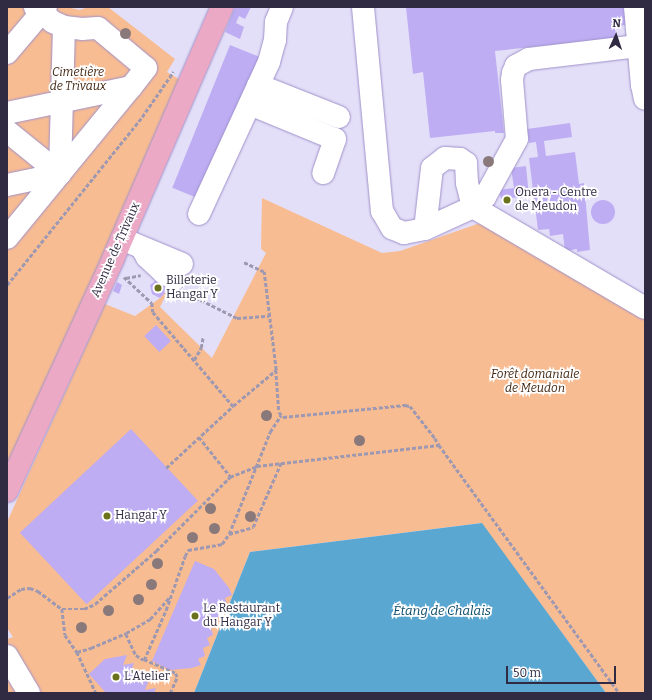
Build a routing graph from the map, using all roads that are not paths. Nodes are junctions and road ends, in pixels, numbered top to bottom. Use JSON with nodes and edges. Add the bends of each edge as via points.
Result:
{"nodes":[{"id":1,"x":222,"y":7,"type":"edge"},
{"id":2,"x":282,"y":7,"type":"edge"},
{"id":3,"x":363,"y":7,"type":"edge"},
{"id":4,"x":635,"y":7,"type":"edge"},
{"id":5,"x":41,"y":9,"type":"edge"},
{"id":6,"x":64,"y":27,"type":"junction"},
{"id":7,"x":638,"y":46,"type":"junction"},
{"id":8,"x":7,"y":53,"type":"edge"},
{"id":9,"x":131,"y":87,"type":"junction"},
{"id":10,"x":254,"y":95,"type":"junction"},
{"id":11,"x":645,"y":99,"type":"edge"},
{"id":12,"x":62,"y":101,"type":"junction"},
{"id":13,"x":7,"y":113,"type":"edge"},
{"id":14,"x":339,"y":117,"type":"dead end"},
{"id":15,"x":7,"y":131,"type":"edge"},
{"id":16,"x":323,"y":172,"type":"dead end"},
{"id":17,"x":60,"y":174,"type":"junction"},
{"id":18,"x":7,"y":185,"type":"edge"},
{"id":19,"x":473,"y":207,"type":"junction"},
{"id":20,"x":200,"y":214,"type":"dead end"},
{"id":21,"x":425,"y":229,"type":"junction"},
{"id":22,"x":7,"y":238,"type":"edge"},
{"id":23,"x":138,"y":254,"type":"junction"},
{"id":24,"x":179,"y":276,"type":"road end"},
{"id":25,"x":645,"y":308,"type":"edge"},
{"id":26,"x":7,"y":491,"type":"edge"},
{"id":27,"x":7,"y":656,"type":"edge"},
{"id":28,"x":29,"y":693,"type":"edge"}],
"edges":[{"from":1,"to":23,"type":"main road","name":"Avenue de Trivaux"},
{"from":2,"to":10,"type":"street","via":[[276,22],[268,62]]},
{"from":3,"to":21,"type":"street","via":[[382,211],[392,228],[404,233]]},
{"from":4,"to":7,"type":"street"},
{"from":5,"to":6,"type":"street"},
{"from":5,"to":8,"type":"street"},
{"from":6,"to":9,"type":"street","via":[[98,28],[146,68]]},
{"from":6,"to":12,"type":"street"},
{"from":7,"to":11,"type":"street"},
{"from":7,"to":19,"type":"street","via":[[529,59],[516,66],[512,80],[518,138],[485,197]]},
{"from":9,"to":12,"type":"street"},
{"from":9,"to":17,"type":"street"},
{"from":10,"to":14,"type":"street"},
{"from":10,"to":16,"type":"street","via":[[335,139]]},
{"from":10,"to":20,"type":"street"},
{"from":12,"to":13,"type":"street"},
{"from":12,"to":17,"type":"street"},
{"from":15,"to":17,"type":"street"},
{"from":17,"to":18,"type":"street"},
{"from":17,"to":22,"type":"street"},
{"from":19,"to":21,"type":"street"},
{"from":19,"to":21,"type":"street","via":[[467,183],[466,163],[460,159],[445,158],[432,168]]},
{"from":19,"to":25,"type":"street"},
{"from":23,"to":24,"type":"street"},
{"from":23,"to":26,"type":"main road","name":"Avenue de Trivaux"},
{"from":27,"to":28,"type":"street"}]}
